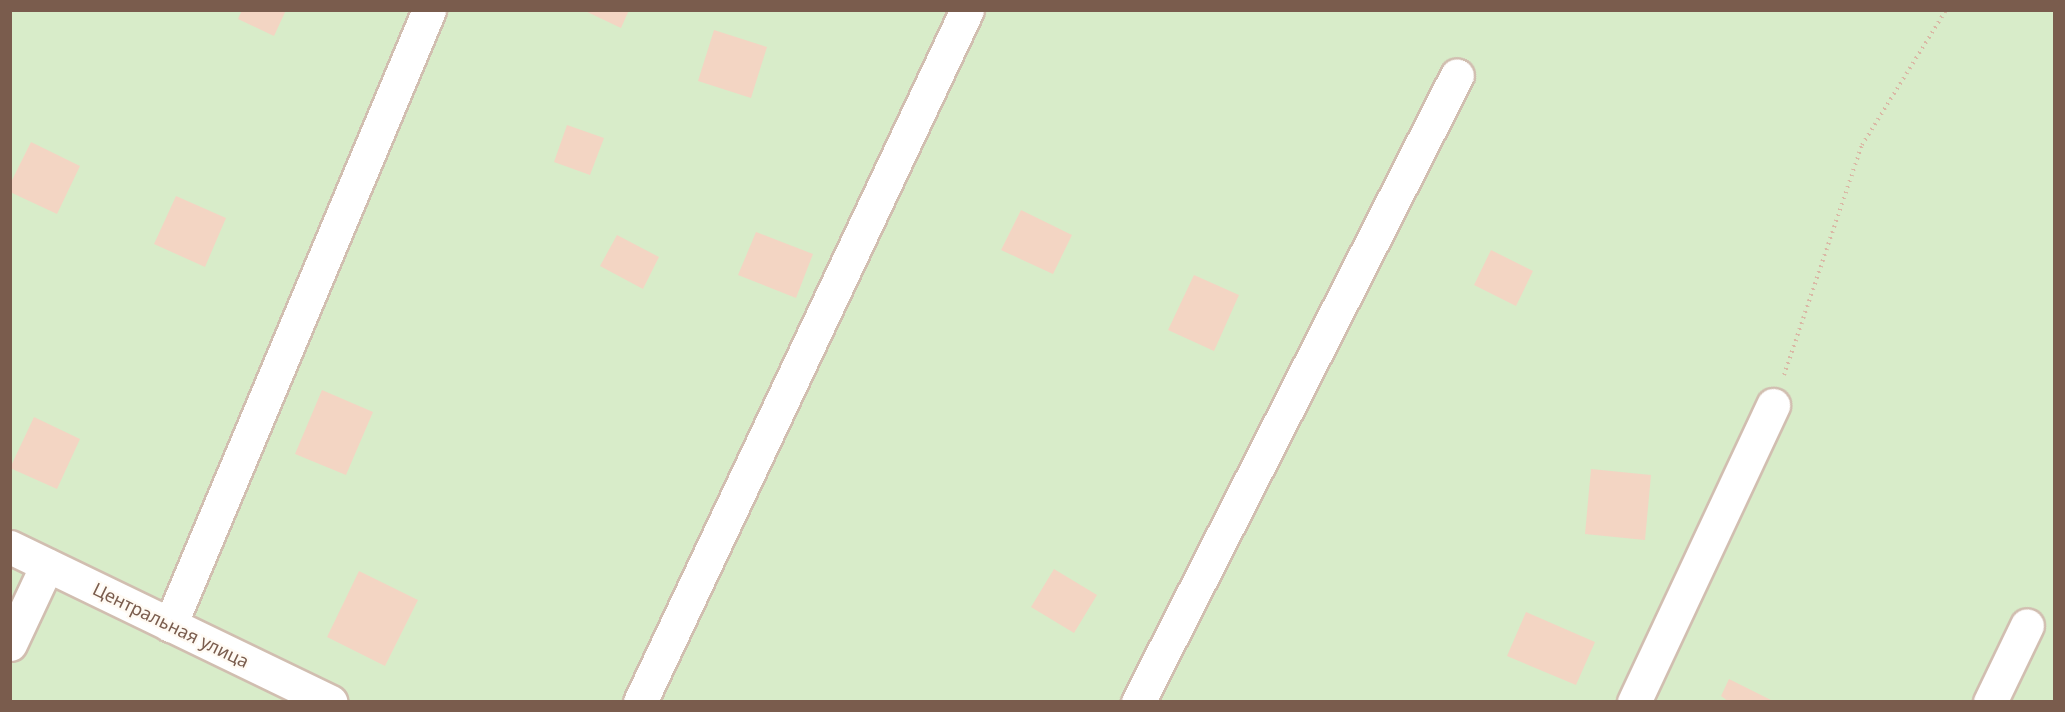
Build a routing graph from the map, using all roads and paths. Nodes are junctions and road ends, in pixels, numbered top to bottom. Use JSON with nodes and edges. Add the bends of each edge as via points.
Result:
{"nodes":[{"id":1,"x":429,"y":10,"type":"edge"},
{"id":2,"x":967,"y":10,"type":"edge"},
{"id":3,"x":1946,"y":10,"type":"edge"},
{"id":4,"x":1457,"y":75,"type":"dead end"},
{"id":5,"x":1773,"y":405,"type":"joint"},
{"id":6,"x":10,"y":547,"type":"edge"},
{"id":7,"x":47,"y":565,"type":"junction"},
{"id":8,"x":170,"y":625,"type":"junction"},
{"id":9,"x":2027,"y":625,"type":"dead end"},
{"id":10,"x":10,"y":644,"type":"edge"},
{"id":11,"x":331,"y":702,"type":"edge"},
{"id":12,"x":640,"y":702,"type":"edge"},
{"id":13,"x":1138,"y":702,"type":"edge"},
{"id":14,"x":1634,"y":702,"type":"edge"},
{"id":15,"x":1990,"y":702,"type":"edge"}],
"edges":[{"from":1,"to":8,"type":"street"},
{"from":2,"to":12,"type":"street"},
{"from":3,"to":5,"type":"path","via":[[1862,145]]},
{"from":4,"to":13,"type":"street"},
{"from":5,"to":14,"type":"street"},
{"from":6,"to":7,"type":"street","name":"Центральная улица"},
{"from":7,"to":8,"type":"street","name":"Центральная улица"},
{"from":7,"to":10,"type":"street"},
{"from":8,"to":11,"type":"street","name":"Центральная улица"},
{"from":9,"to":15,"type":"street"}]}
